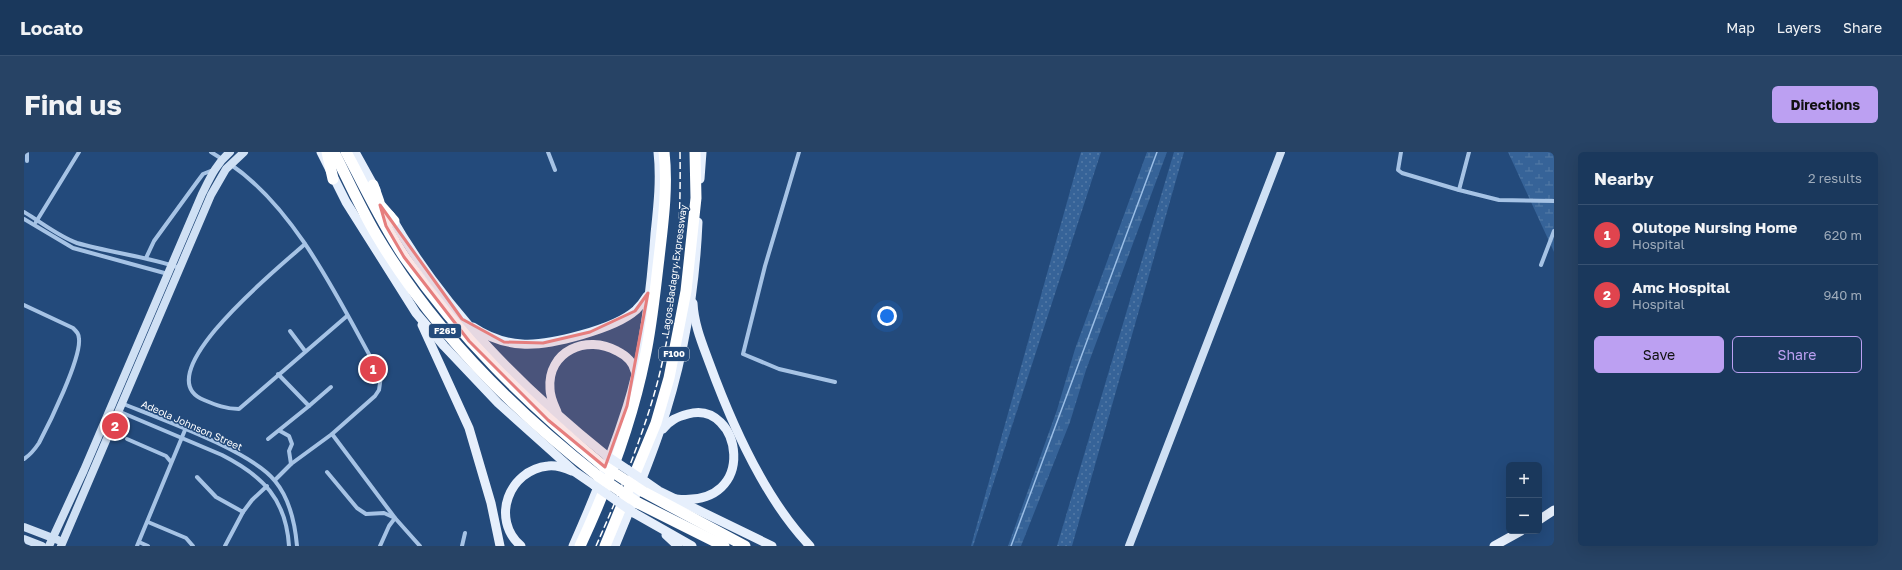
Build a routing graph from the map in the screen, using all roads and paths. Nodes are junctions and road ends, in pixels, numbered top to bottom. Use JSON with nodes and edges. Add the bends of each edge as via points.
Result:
{"nodes":[{"id":1,"x":27,"y":152,"type":"edge"},
{"id":2,"x":79,"y":152,"type":"edge"},
{"id":3,"x":211,"y":152,"type":"edge"},
{"id":4,"x":230,"y":152,"type":"edge"},
{"id":5,"x":244,"y":152,"type":"edge"},
{"id":6,"x":321,"y":152,"type":"edge"},
{"id":7,"x":328,"y":152,"type":"edge"},
{"id":8,"x":334,"y":152,"type":"edge"},
{"id":9,"x":346,"y":152,"type":"edge"},
{"id":10,"x":355,"y":152,"type":"edge"},
{"id":11,"x":548,"y":152,"type":"edge"},
{"id":12,"x":658,"y":152,"type":"edge"},
{"id":13,"x":664,"y":152,"type":"edge"},
{"id":14,"x":695,"y":152,"type":"edge"},
{"id":15,"x":702,"y":152,"type":"edge"},
{"id":16,"x":799,"y":152,"type":"edge"},
{"id":17,"x":1281,"y":152,"type":"edge"},
{"id":18,"x":1401,"y":152,"type":"edge"},
{"id":19,"x":1469,"y":152,"type":"edge"},
{"id":20,"x":222,"y":159,"type":"junction"},
{"id":21,"x":27,"y":161,"type":"dead end"},
{"id":22,"x":230,"y":164,"type":"junction"},
{"id":23,"x":214,"y":170,"type":"junction"},
{"id":24,"x":555,"y":170,"type":"dead end"},
{"id":25,"x":344,"y":173,"type":"junction"},
{"id":26,"x":333,"y":179,"type":"junction"},
{"id":27,"x":370,"y":187,"type":"junction"},
{"id":28,"x":1459,"y":190,"type":"junction"},
{"id":29,"x":1554,"y":201,"type":"edge"},
{"id":30,"x":24,"y":212,"type":"edge"},
{"id":31,"x":24,"y":219,"type":"edge"},
{"id":32,"x":37,"y":220,"type":"junction"},
{"id":33,"x":390,"y":224,"type":"junction"},
{"id":34,"x":34,"y":226,"type":"junction"},
{"id":35,"x":1554,"y":231,"type":"edge"},
{"id":36,"x":305,"y":244,"type":"junction"},
{"id":37,"x":146,"y":258,"type":"junction"},
{"id":38,"x":171,"y":265,"type":"junction"},
{"id":39,"x":1541,"y":265,"type":"dead end"},
{"id":40,"x":178,"y":272,"type":"junction"},
{"id":41,"x":168,"y":273,"type":"junction"},
{"id":42,"x":693,"y":280,"type":"junction"},
{"id":43,"x":648,"y":293,"type":"junction"},
{"id":44,"x":24,"y":305,"type":"edge"},
{"id":45,"x":416,"y":313,"type":"junction"},
{"id":46,"x":347,"y":316,"type":"junction"},
{"id":47,"x":462,"y":319,"type":"junction"},
{"id":48,"x":290,"y":331,"type":"dead end"},
{"id":49,"x":305,"y":350,"type":"junction"},
{"id":50,"x":635,"y":371,"type":"junction"},
{"id":51,"x":278,"y":374,"type":"junction"},
{"id":52,"x":836,"y":382,"type":"dead end"},
{"id":53,"x":331,"y":387,"type":"dead end"},
{"id":54,"x":118,"y":401,"type":"junction"},
{"id":55,"x":309,"y":406,"type":"junction"},
{"id":56,"x":114,"y":409,"type":"junction"},
{"id":57,"x":559,"y":416,"type":"junction"},
{"id":58,"x":185,"y":430,"type":"junction"},
{"id":59,"x":280,"y":431,"type":"junction"},
{"id":60,"x":659,"y":433,"type":"junction"},
{"id":61,"x":332,"y":434,"type":"junction"},
{"id":62,"x":182,"y":437,"type":"junction"},
{"id":63,"x":268,"y":439,"type":"dead end"},
{"id":64,"x":127,"y":440,"type":"dead end"},
{"id":65,"x":24,"y":459,"type":"edge"},
{"id":66,"x":605,"y":461,"type":"junction"},
{"id":67,"x":171,"y":462,"type":"junction"},
{"id":68,"x":291,"y":464,"type":"junction"},
{"id":69,"x":327,"y":472,"type":"dead end"},
{"id":70,"x":575,"y":472,"type":"junction"},
{"id":71,"x":198,"y":477,"type":"dead end"},
{"id":72,"x":275,"y":480,"type":"junction"},
{"id":73,"x":596,"y":480,"type":"junction"},
{"id":74,"x":267,"y":486,"type":"junction"},
{"id":75,"x":644,"y":487,"type":"junction"},
{"id":76,"x":676,"y":499,"type":"junction"},
{"id":77,"x":636,"y":508,"type":"junction"},
{"id":78,"x":1554,"y":510,"type":"edge"},
{"id":79,"x":243,"y":512,"type":"junction"},
{"id":80,"x":396,"y":518,"type":"junction"},
{"id":81,"x":1542,"y":518,"type":"edge"},
{"id":82,"x":148,"y":522,"type":"junction"},
{"id":83,"x":24,"y":527,"type":"edge"},
{"id":84,"x":658,"y":527,"type":"junction"},
{"id":85,"x":465,"y":533,"type":"dead end"},
{"id":86,"x":1516,"y":534,"type":"edge"},
{"id":87,"x":53,"y":537,"type":"junction"},
{"id":88,"x":24,"y":539,"type":"edge"},
{"id":89,"x":61,"y":544,"type":"edge"},
{"id":90,"x":138,"y":544,"type":"edge"},
{"id":91,"x":42,"y":546,"type":"edge"},
{"id":92,"x":49,"y":546,"type":"edge"},
{"id":93,"x":148,"y":546,"type":"edge"},
{"id":94,"x":193,"y":546,"type":"edge"},
{"id":95,"x":225,"y":546,"type":"edge"},
{"id":96,"x":289,"y":546,"type":"edge"},
{"id":97,"x":297,"y":546,"type":"edge"},
{"id":98,"x":380,"y":546,"type":"edge"},
{"id":99,"x":420,"y":546,"type":"edge"},
{"id":100,"x":462,"y":546,"type":"edge"},
{"id":101,"x":500,"y":546,"type":"edge"},
{"id":102,"x":521,"y":546,"type":"edge"},
{"id":103,"x":573,"y":546,"type":"edge"},
{"id":104,"x":580,"y":546,"type":"edge"},
{"id":105,"x":605,"y":546,"type":"edge"},
{"id":106,"x":615,"y":546,"type":"edge"},
{"id":107,"x":678,"y":546,"type":"edge"},
{"id":108,"x":692,"y":546,"type":"edge"},
{"id":109,"x":724,"y":546,"type":"edge"},
{"id":110,"x":745,"y":546,"type":"edge"},
{"id":111,"x":772,"y":546,"type":"edge"},
{"id":112,"x":810,"y":546,"type":"edge"},
{"id":113,"x":1129,"y":546,"type":"edge"},
{"id":114,"x":1494,"y":546,"type":"edge"}],
"edges":[{"from":1,"to":21,"type":"street"},
{"from":2,"to":32,"type":"street"},
{"from":3,"to":20,"type":"street"},
{"from":4,"to":20,"type":"street"},
{"from":5,"to":22,"type":"street"},
{"from":6,"to":26,"type":"main road"},
{"from":7,"to":25,"type":"highway"},
{"from":7,"to":26,"type":"highway"},
{"from":8,"to":25,"type":"highway","number":"F265"},
{"from":9,"to":27,"type":"highway","number":"F265"},
{"from":10,"to":27,"type":"main road"},
{"from":11,"to":24,"type":"street"},
{"from":12,"to":43,"type":"main road","via":[[660,172],[654,260]]},
{"from":13,"to":104,"type":"highway","name":"Lagos-Badagry Expressway","number":"F100","via":[[664,224],[645,356],[621,446]]},
{"from":14,"to":105,"type":"highway","name":"Lagos-Badagry Expressway","number":"F100","via":[[696,198],[686,291],[669,378],[656,423]]},
{"from":15,"to":42,"type":"main road","name":"Lagos-Badagry Expressway"},
{"from":16,"to":52,"type":"street","via":[[765,266],[743,354],[780,369]]},
{"from":17,"to":113,"type":"street"},
{"from":18,"to":28,"type":"street","via":[[1398,170],[1402,173]]},
{"from":19,"to":28,"type":"street"},
{"from":20,"to":22,"type":"street"},
{"from":20,"to":23,"type":"street"},
{"from":22,"to":36,"type":"street","via":[[247,176],[285,216]]},
{"from":22,"to":40,"type":"street","via":[[211,195]]},
{"from":23,"to":37,"type":"street","via":[[203,174],[162,229],[148,250]]},
{"from":23,"to":38,"type":"street"},
{"from":25,"to":73,"type":"highway","number":"F265","via":[[393,260],[435,319],[464,354]]},
{"from":26,"to":45,"type":"main road"},
{"from":27,"to":33,"type":"highway","number":"F265"},
{"from":27,"to":33,"type":"highway"},
{"from":28,"to":29,"type":"street","via":[[1494,200]]},
{"from":30,"to":32,"type":"street"},
{"from":31,"to":34,"type":"street"},
{"from":32,"to":34,"type":"street"},
{"from":32,"to":37,"type":"street","via":[[76,242]]},
{"from":33,"to":47,"type":"main road"},
{"from":33,"to":66,"type":"highway","number":"F265","via":[[425,285],[469,341],[548,420]]},
{"from":34,"to":41,"type":"street","via":[[73,248]]},
{"from":35,"to":39,"type":"street"},
{"from":36,"to":46,"type":"street"},
{"from":36,"to":51,"type":"street","via":[[239,303],[214,330],[190,370],[189,388],[201,399],[229,409],[239,409]]},
{"from":37,"to":38,"type":"street"},
{"from":38,"to":40,"type":"street"},
{"from":38,"to":41,"type":"street"},
{"from":40,"to":41,"type":"street"},
{"from":40,"to":54,"type":"street"},
{"from":41,"to":54,"type":"street"},
{"from":42,"to":60,"type":"main road","name":"Lagos-Badagry Expressway","via":[[682,349]]},
{"from":42,"to":112,"type":"main road","via":[[695,323],[717,384],[775,502]]},
{"from":43,"to":47,"type":"main road","via":[[635,311],[608,325],[543,343],[504,342]]},
{"from":43,"to":50,"type":"main road"},
{"from":44,"to":65,"type":"street","via":[[73,328],[78,333],[79,340],[72,372],[38,444]]},
{"from":45,"to":70,"type":"main road","via":[[484,389]]},
{"from":45,"to":101,"type":"main road","via":[[469,428],[490,496]]},
{"from":46,"to":49,"type":"street"},
{"from":46,"to":61,"type":"street","via":[[381,376],[381,383],[375,396]]},
{"from":47,"to":57,"type":"main road","via":[[502,363]]},
{"from":48,"to":49,"type":"street"},
{"from":49,"to":51,"type":"street"},
{"from":50,"to":57,"type":"main road","via":[[623,354],[611,348],[589,344],[570,349],[554,366],[550,377],[551,399]]},
{"from":50,"to":103,"type":"main road","via":[[627,406],[586,518]]},
{"from":51,"to":55,"type":"street"},
{"from":53,"to":55,"type":"street"},
{"from":54,"to":56,"type":"street"},
{"from":54,"to":58,"type":"street","name":"Adeola Johnson Street"},
{"from":55,"to":59,"type":"street"},
{"from":56,"to":62,"type":"street","name":"Adeola Johnson Street"},
{"from":56,"to":87,"type":"street"},
{"from":56,"to":89,"type":"street"},
{"from":57,"to":66,"type":"main road"},
{"from":58,"to":62,"type":"street"},
{"from":58,"to":72,"type":"street","name":"Adeola Johnson Street","via":[[239,454]]},
{"from":59,"to":63,"type":"street"},
{"from":59,"to":68,"type":"street","via":[[289,436],[292,444],[289,451]]},
{"from":60,"to":76,"type":"main road","via":[[674,418],[695,412],[712,416],[723,424],[734,448],[733,466],[721,488],[699,499]]},
{"from":60,"to":106,"type":"main road","name":"Lagos-Badagry Expressway"},
{"from":61,"to":68,"type":"street"},
{"from":61,"to":80,"type":"street"},
{"from":62,"to":67,"type":"street"},
{"from":62,"to":74,"type":"street","name":"Adeola Johnson Street","via":[[235,462]]},
{"from":64,"to":67,"type":"street","via":[[166,456]]},
{"from":66,"to":75,"type":"highway","number":"F265","bridge":true},
{"from":67,"to":82,"type":"street"},
{"from":68,"to":72,"type":"street"},
{"from":69,"to":80,"type":"street","via":[[357,508],[366,514],[384,513]]},
{"from":70,"to":73,"type":"main road"},
{"from":70,"to":102,"type":"main road","via":[[550,465],[537,468],[519,478],[507,502],[506,517],[509,529]]},
{"from":71,"to":79,"type":"street","via":[[216,497]]},
{"from":72,"to":97,"type":"street","name":"Adeola Johnson Street","via":[[292,513]]},
{"from":73,"to":77,"type":"highway","number":"F265","bridge":true},
{"from":74,"to":79,"type":"street"},
{"from":74,"to":96,"type":"street","name":"Adeola Johnson Street","via":[[284,515]]},
{"from":75,"to":76,"type":"main road"},
{"from":75,"to":110,"type":"highway","number":"F265"},
{"from":76,"to":111,"type":"main road"},
{"from":77,"to":84,"type":"main road"},
{"from":77,"to":109,"type":"highway","number":"F265"},
{"from":78,"to":81,"type":"main road"},
{"from":79,"to":95,"type":"street"},
{"from":80,"to":98,"type":"street","via":[[389,526]]},
{"from":80,"to":99,"type":"street"},
{"from":82,"to":90,"type":"street"},
{"from":82,"to":94,"type":"street","via":[[186,538]]},
{"from":83,"to":87,"type":"street"},
{"from":84,"to":107,"type":"main road"},
{"from":84,"to":108,"type":"main road"},
{"from":85,"to":100,"type":"street"},
{"from":86,"to":114,"type":"main road"},
{"from":87,"to":89,"type":"street"},
{"from":87,"to":92,"type":"street"},
{"from":88,"to":91,"type":"street"},
{"from":90,"to":93,"type":"street"}]}
